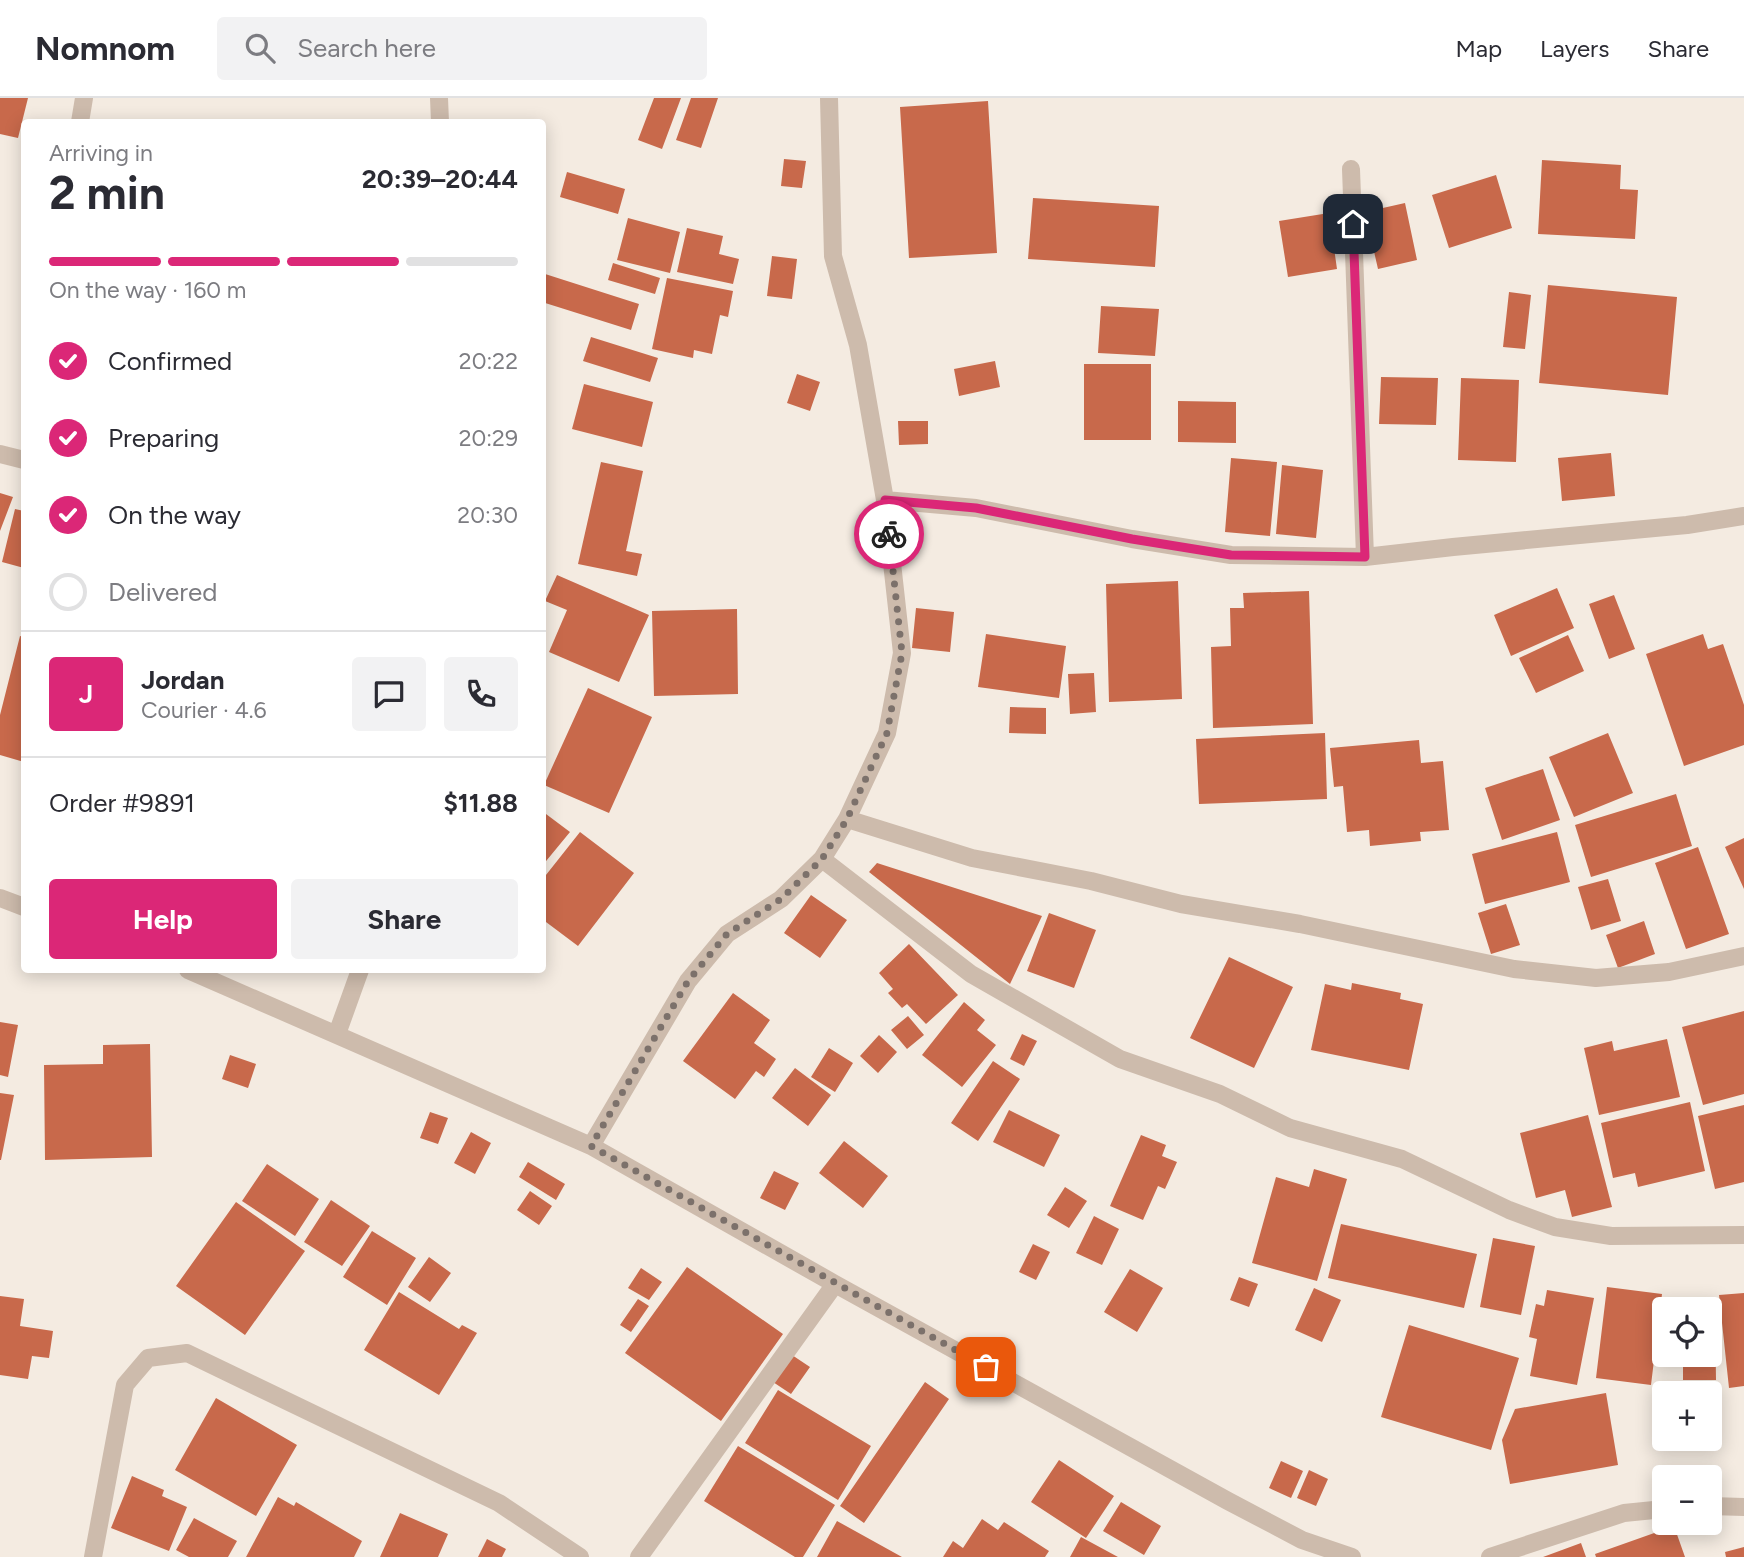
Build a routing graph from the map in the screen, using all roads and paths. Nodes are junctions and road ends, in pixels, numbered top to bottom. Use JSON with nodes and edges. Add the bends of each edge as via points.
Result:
{"nodes":[{"id":1,"x":84,"y":98,"type":"edge"},
{"id":2,"x":439,"y":98,"type":"edge"},
{"id":3,"x":829,"y":98,"type":"edge"},
{"id":4,"x":80,"y":119,"type":"edge"},
{"id":5,"x":440,"y":119,"type":"edge"},
{"id":6,"x":1351,"y":169,"type":"dead end"},
{"id":7,"x":0,"y":454,"type":"edge"},
{"id":8,"x":21,"y":459,"type":"edge"},
{"id":9,"x":885,"y":500,"type":"junction"},
{"id":10,"x":1744,"y":516,"type":"edge"},
{"id":11,"x":1365,"y":557,"type":"junction"},
{"id":12,"x":847,"y":819,"type":"junction"},
{"id":13,"x":822,"y":859,"type":"junction"},
{"id":14,"x":0,"y":898,"type":"edge"},
{"id":15,"x":21,"y":906,"type":"edge"},
{"id":16,"x":1744,"y":956,"type":"edge"},
{"id":17,"x":195,"y":973,"type":"edge"},
{"id":18,"x":359,"y":973,"type":"edge"},
{"id":19,"x":337,"y":1034,"type":"junction"},
{"id":20,"x":591,"y":1146,"type":"junction"},
{"id":21,"x":1744,"y":1235,"type":"edge"},
{"id":22,"x":835,"y":1284,"type":"junction"},
{"id":23,"x":1722,"y":1506,"type":"edge"},
{"id":24,"x":1744,"y":1507,"type":"edge"},
{"id":25,"x":1652,"y":1510,"type":"edge"},
{"id":26,"x":93,"y":1557,"type":"edge"},
{"id":27,"x":580,"y":1557,"type":"edge"},
{"id":28,"x":639,"y":1557,"type":"edge"},
{"id":29,"x":1352,"y":1557,"type":"edge"},
{"id":30,"x":1490,"y":1557,"type":"edge"}],
"edges":[{"from":1,"to":4,"type":"street"},
{"from":2,"to":5,"type":"street"},
{"from":3,"to":9,"type":"street","via":[[833,256],[858,345]]},
{"from":6,"to":11,"type":"street"},
{"from":7,"to":8,"type":"street"},
{"from":9,"to":11,"type":"street","via":[[976,508],[1231,555]]},
{"from":9,"to":12,"type":"street","via":[[902,653],[887,733]]},
{"from":10,"to":11,"type":"street"},
{"from":12,"to":13,"type":"street"},
{"from":12,"to":16,"type":"street","via":[[972,858],[1514,969],[1595,978],[1669,972]]},
{"from":13,"to":20,"type":"street","via":[[781,899],[727,934],[688,981]]},
{"from":13,"to":21,"type":"street","via":[[971,974],[1120,1059],[1220,1094],[1290,1128],[1402,1159],[1555,1227],[1611,1236]]},
{"from":14,"to":15,"type":"street"},
{"from":17,"to":19,"type":"street"},
{"from":18,"to":19,"type":"street"},
{"from":19,"to":20,"type":"street"},
{"from":20,"to":22,"type":"street"},
{"from":22,"to":28,"type":"street"},
{"from":22,"to":29,"type":"street","via":[[1228,1501],[1302,1539]]},
{"from":23,"to":24,"type":"street"},
{"from":25,"to":30,"type":"street","via":[[1624,1513]]},
{"from":26,"to":27,"type":"street","via":[[125,1385],[148,1358],[187,1353],[499,1503]]}]}
